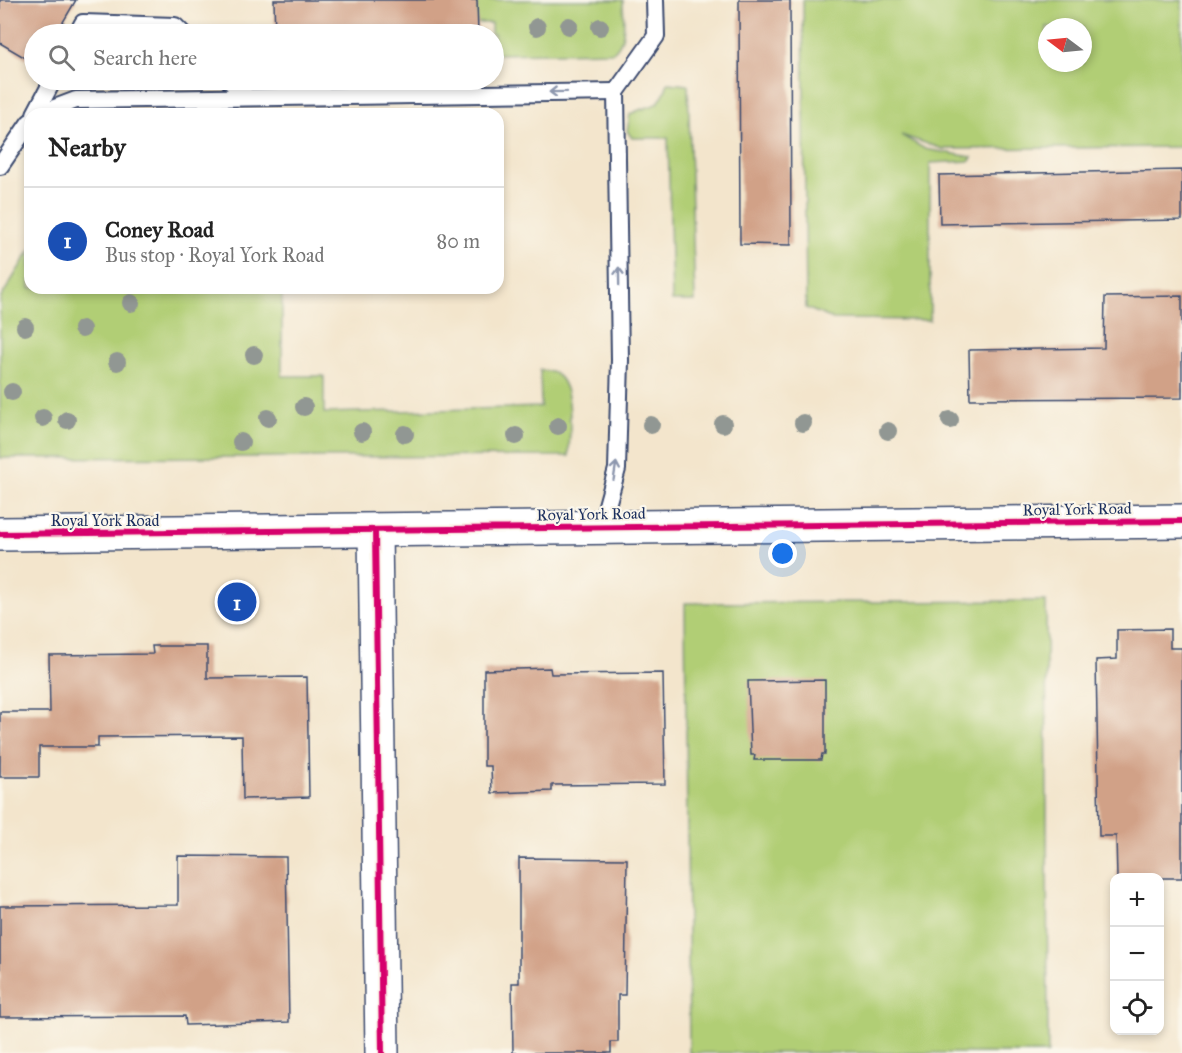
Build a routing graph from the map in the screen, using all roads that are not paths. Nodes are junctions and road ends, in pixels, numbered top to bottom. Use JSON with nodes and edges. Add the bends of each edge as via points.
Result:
{"nodes":[{"id":1,"x":655,"y":0,"type":"edge"},
{"id":2,"x":82,"y":24,"type":"edge"},
{"id":3,"x":114,"y":24,"type":"edge"},
{"id":4,"x":48,"y":90,"type":"edge"},
{"id":5,"x":240,"y":90,"type":"edge"},
{"id":6,"x":616,"y":92,"type":"junction"},
{"id":7,"x":247,"y":97,"type":"junction"},
{"id":8,"x":40,"y":108,"type":"edge"},
{"id":9,"x":54,"y":108,"type":"edge"},
{"id":10,"x":24,"y":131,"type":"edge"},
{"id":11,"x":0,"y":166,"type":"edge"},
{"id":12,"x":1182,"y":521,"type":"edge"},
{"id":13,"x":601,"y":527,"type":"junction"},
{"id":14,"x":375,"y":531,"type":"junction"},
{"id":15,"x":0,"y":534,"type":"edge"},
{"id":16,"x":382,"y":1053,"type":"edge"}],
"edges":[{"from":1,"to":6,"type":"lane","via":[[656,36]]},
{"from":2,"to":3,"type":"lane"},
{"from":4,"to":8,"type":"lane"},
{"from":5,"to":7,"type":"lane"},
{"from":6,"to":7,"type":"lane","one_way":true},
{"from":13,"to":6,"type":"lane","one_way":true,"via":[[616,469],[620,360]]},
{"from":7,"to":9,"type":"lane","via":[[76,100]]},
{"from":10,"to":11,"type":"lane"},
{"from":12,"to":13,"type":"main road","name":"Royal York Road"},
{"from":13,"to":14,"type":"main road","name":"Royal York Road"},
{"from":14,"to":15,"type":"main road","name":"Royal York Road"},
{"from":14,"to":16,"type":"main road"}]}
